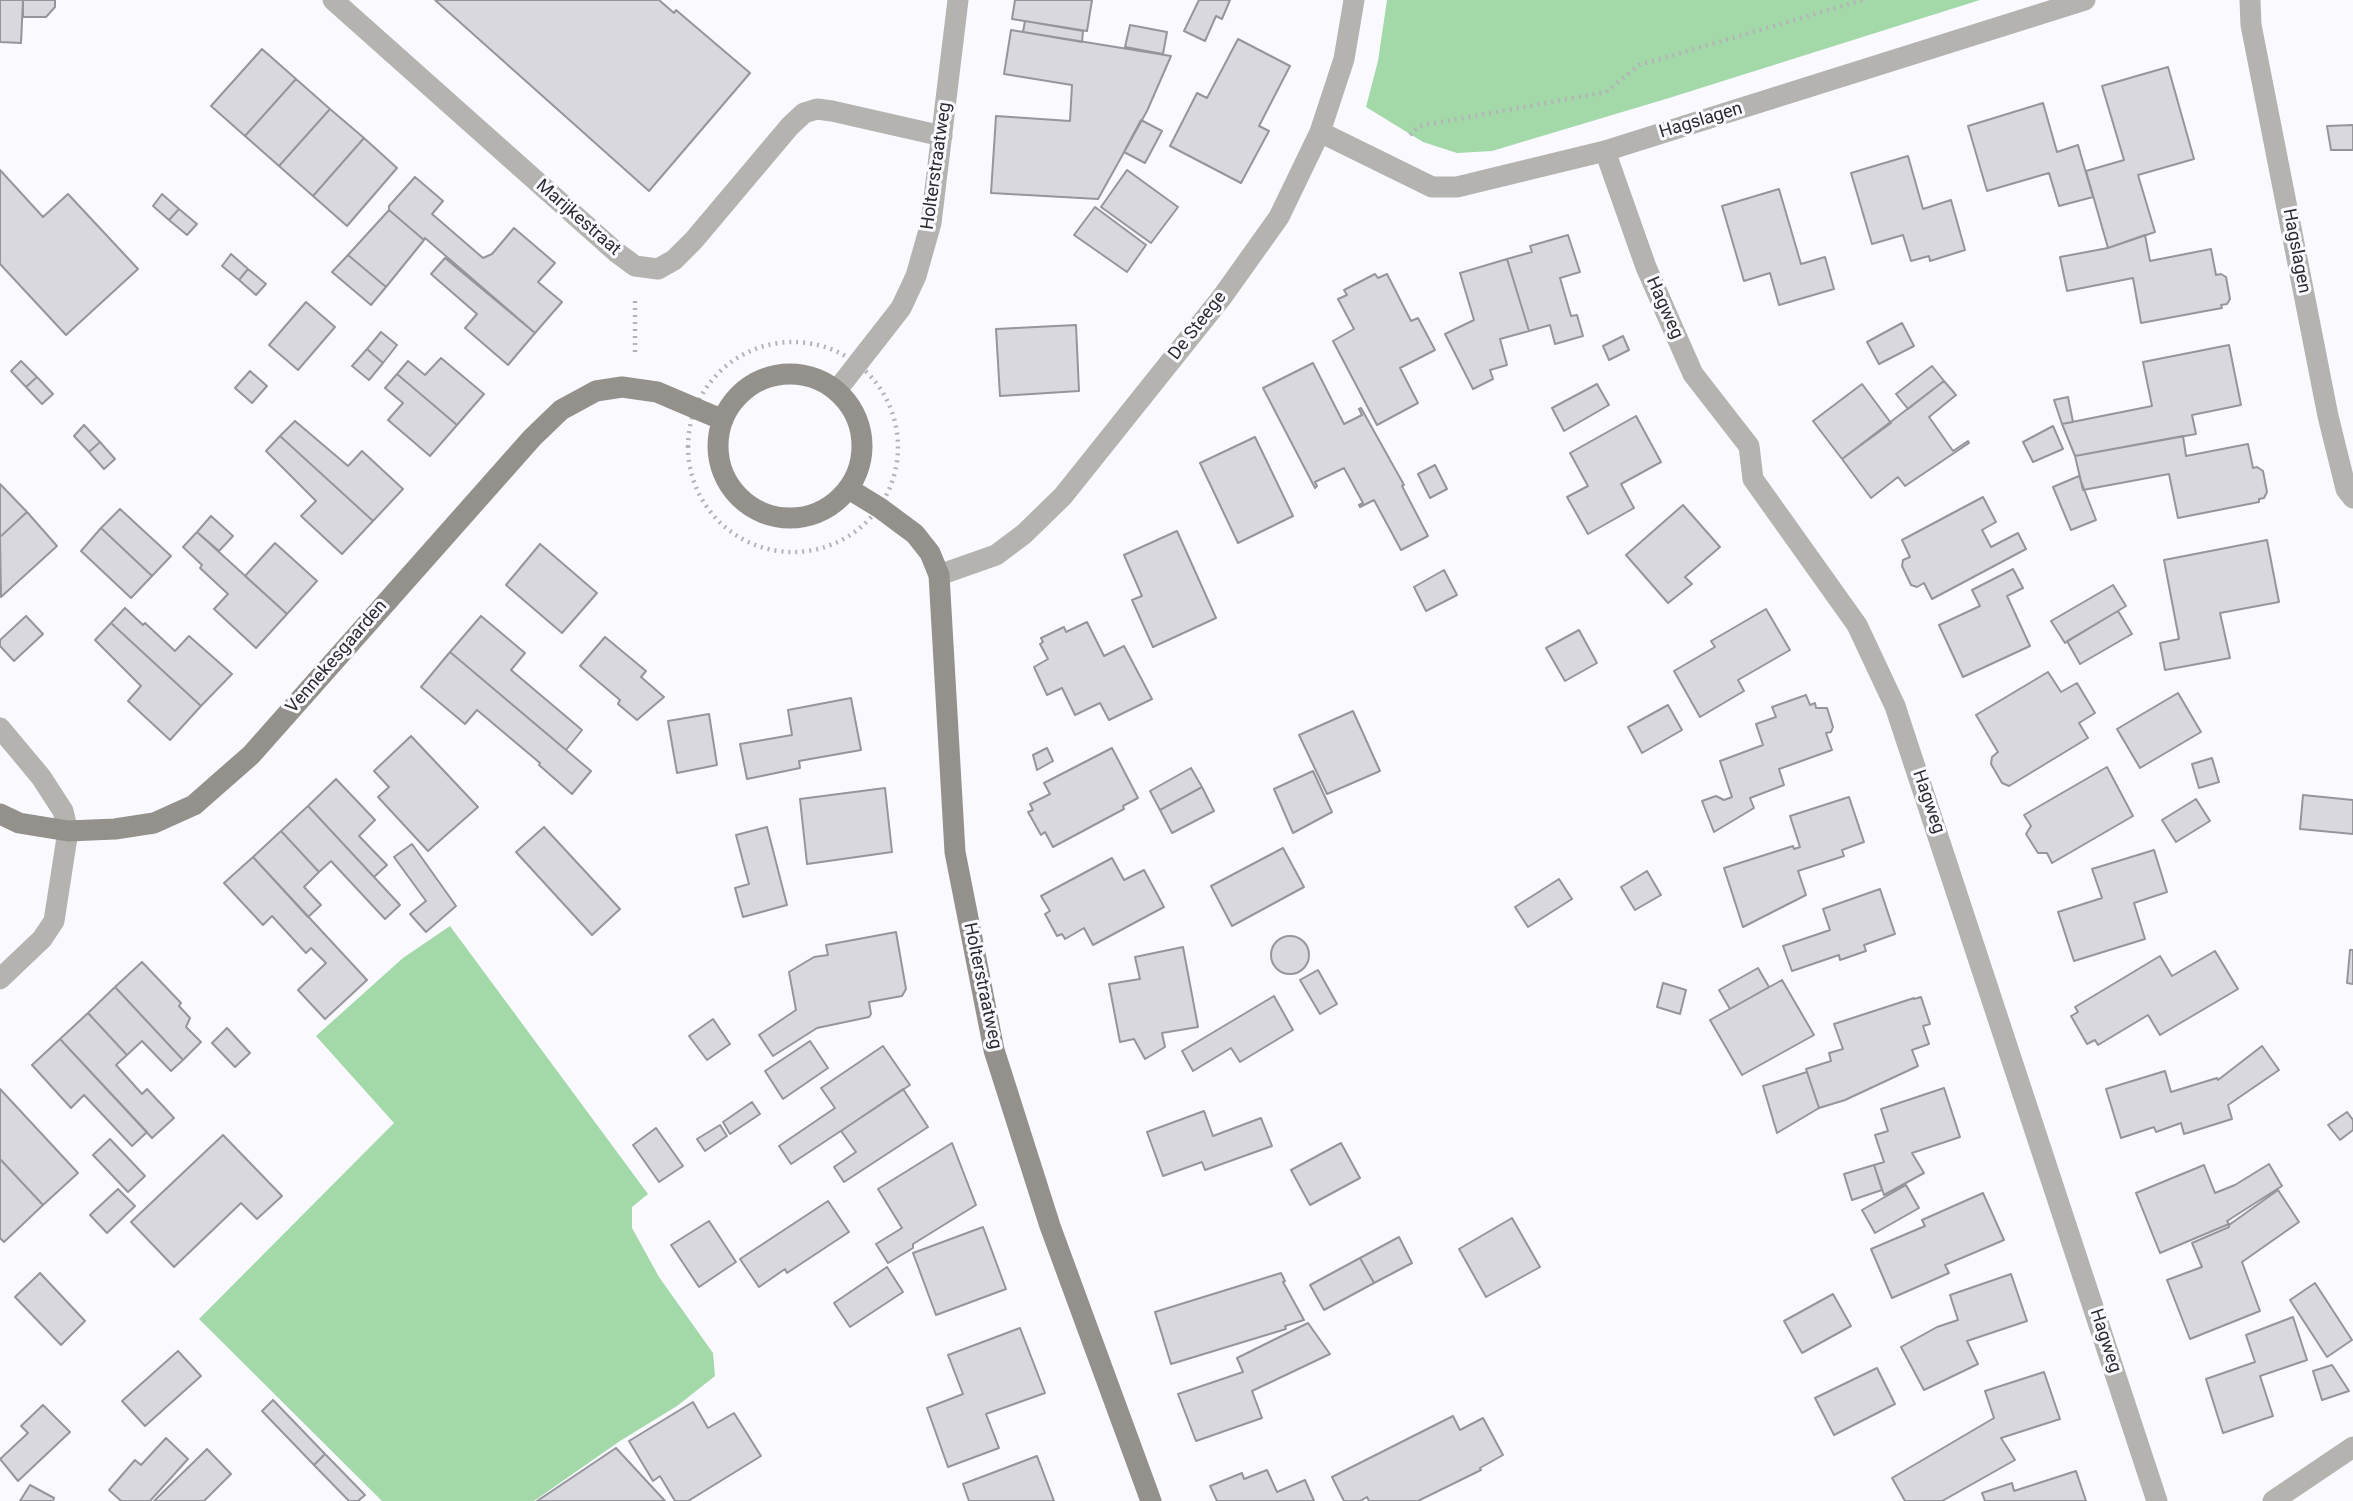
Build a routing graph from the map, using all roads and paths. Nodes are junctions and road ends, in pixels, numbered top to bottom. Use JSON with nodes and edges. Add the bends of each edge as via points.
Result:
{"nodes":[{"id":1,"x":333,"y":0,"type":"edge"},
{"id":2,"x":958,"y":0,"type":"edge"},
{"id":3,"x":1354,"y":0,"type":"edge"},
{"id":4,"x":1863,"y":0,"type":"edge"},
{"id":5,"x":2085,"y":0,"type":"edge"},
{"id":6,"x":2250,"y":0,"type":"edge"},
{"id":7,"x":1320,"y":132,"type":"junction"},
{"id":8,"x":942,"y":135,"type":"junction"},
{"id":9,"x":1605,"y":151,"type":"junction"},
{"id":10,"x":1381,"y":162,"type":"junction"},
{"id":11,"x":635,"y":265,"type":"junction"},
{"id":12,"x":858,"y":363,"type":"junction"},
{"id":13,"x":635,"y":389,"type":"junction"},
{"id":14,"x":837,"y":390,"type":"junction"},
{"id":15,"x":694,"y":407,"type":"junction"},
{"id":16,"x":723,"y":420,"type":"junction"},
{"id":17,"x":849,"y":489,"type":"junction"},
{"id":18,"x":2353,"y":498,"type":"edge"},
{"id":19,"x":880,"y":508,"type":"junction"},
{"id":20,"x":939,"y":575,"type":"junction"},
{"id":21,"x":0,"y":728,"type":"edge"},
{"id":22,"x":0,"y":814,"type":"edge"},
{"id":23,"x":68,"y":831,"type":"junction"},
{"id":24,"x":0,"y":979,"type":"edge"},
{"id":25,"x":2353,"y":1447,"type":"edge"},
{"id":26,"x":1151,"y":1501,"type":"edge"},
{"id":27,"x":2157,"y":1501,"type":"edge"},
{"id":28,"x":2273,"y":1501,"type":"edge"}],
"edges":[{"from":1,"to":11,"type":"street","name":"Marijkestraat"},
{"from":2,"to":8,"type":"street","name":"Holterstraatweg"},
{"from":3,"to":7,"type":"street","name":"De Steege","via":[[1344,59]]},
{"from":4,"to":10,"type":"path","via":[[1639,65],[1606,92],[1419,126]]},
{"from":5,"to":9,"type":"street","name":"Hagslagen"},
{"from":6,"to":18,"type":"street","name":"Hagslagen","via":[[2328,416],[2346,489]]},
{"from":7,"to":10,"type":"street","name":"Hagslagen"},
{"from":7,"to":20,"type":"street","name":"De Steege","via":[[1279,217],[1222,297],[1063,496],[996,555]]},
{"from":8,"to":11,"type":"street","name":"Marijkestraat","via":[[832,111],[804,113],[674,260],[658,270]]},
{"from":8,"to":12,"type":"street","name":"Holterstraatweg","via":[[931,223],[916,275],[901,308]]},
{"from":9,"to":10,"type":"street","name":"Hagslagen","via":[[1457,187],[1432,187]]},
{"from":9,"to":27,"type":"street","name":"Hagweg","via":[[1646,267],[1693,374],[1749,446],[1753,479],[1857,625],[1895,706]]},
{"from":11,"to":13,"type":"path"},
{"from":12,"to":14,"type":"street","name":"Holterstraatweg"},
{"from":12,"to":15,"type":"path","via":[[824,345],[785,341],[747,351],[715,374]]},
{"from":12,"to":19,"type":"path","via":[[880,387],[896,426],[899,447],[894,479]]},
{"from":13,"to":15,"type":"main road","name":"Vennekesgaarden","via":[[657,392]]},
{"from":13,"to":23,"type":"main road","name":"Vennekesgaarden","via":[[596,391],[561,410],[522,448],[251,755],[194,805],[154,823]]},
{"from":14,"to":16,"type":"main road","via":[[802,374],[763,378],[746,388]]},
{"from":14,"to":17,"type":"main road","via":[[850,404],[863,438],[863,455]]},
{"from":15,"to":16,"type":"main road","name":"Vennekesgaarden"},
{"from":15,"to":19,"type":"path","via":[[686,450],[696,493],[724,528],[763,549],[806,552],[848,538]]},
{"from":16,"to":17,"type":"main road","via":[[719,461],[726,480],[755,510],[775,517],[816,514]]},
{"from":17,"to":19,"type":"main road","name":"Holterstraatweg"},
{"from":19,"to":20,"type":"main road","name":"Holterstraatweg","via":[[915,534]]},
{"from":20,"to":26,"type":"main road","name":"Holterstraatweg","via":[[955,852],[994,1050],[1050,1226]]},
{"from":21,"to":23,"type":"street","via":[[63,811]]},
{"from":22,"to":23,"type":"main road","name":"Vennekesgaarden","via":[[19,823]]},
{"from":23,"to":24,"type":"street","via":[[54,921]]},
{"from":25,"to":28,"type":"street"}]}
